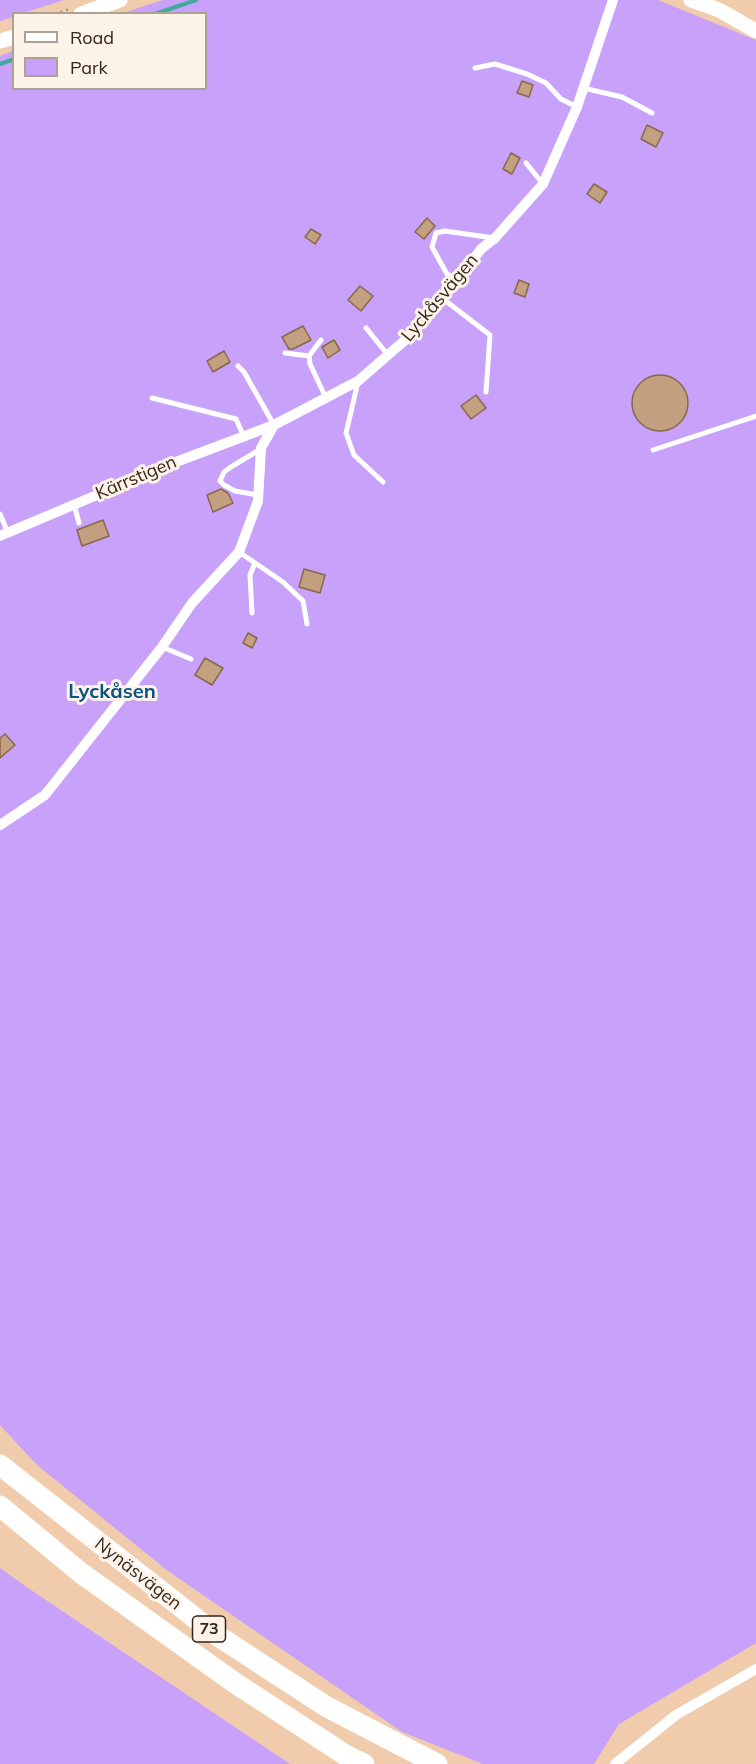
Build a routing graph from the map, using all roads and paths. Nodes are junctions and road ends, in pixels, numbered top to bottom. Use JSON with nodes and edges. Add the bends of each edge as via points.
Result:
{"nodes":[{"id":1,"x":120,"y":0,"type":"edge"},
{"id":2,"x":613,"y":0,"type":"edge"},
{"id":3,"x":691,"y":0,"type":"edge"},
{"id":4,"x":87,"y":12,"type":"edge"},
{"id":5,"x":756,"y":31,"type":"edge"},
{"id":6,"x":475,"y":68,"type":"dead end"},
{"id":7,"x":583,"y":88,"type":"junction"},
{"id":8,"x":577,"y":107,"type":"junction"},
{"id":9,"x":652,"y":113,"type":"dead end"},
{"id":10,"x":526,"y":163,"type":"dead end"},
{"id":11,"x":543,"y":184,"type":"junction"},
{"id":12,"x":495,"y":238,"type":"junction"},
{"id":13,"x":458,"y":280,"type":"junction"},
{"id":14,"x":442,"y":298,"type":"junction"},
{"id":15,"x":366,"y":328,"type":"dead end"},
{"id":16,"x":321,"y":340,"type":"dead end"},
{"id":17,"x":285,"y":353,"type":"dead end"},
{"id":18,"x":388,"y":355,"type":"junction"},
{"id":19,"x":309,"y":356,"type":"junction"},
{"id":20,"x":238,"y":366,"type":"dead end"},
{"id":21,"x":358,"y":381,"type":"junction"},
{"id":22,"x":486,"y":392,"type":"dead end"},
{"id":23,"x":152,"y":398,"type":"dead end"},
{"id":24,"x":326,"y":398,"type":"junction"},
{"id":25,"x":756,"y":416,"type":"edge"},
{"id":26,"x":274,"y":425,"type":"junction"},
{"id":27,"x":244,"y":436,"type":"junction"},
{"id":28,"x":261,"y":448,"type":"junction"},
{"id":29,"x":653,"y":450,"type":"dead end"},
{"id":30,"x":383,"y":482,"type":"dead end"},
{"id":31,"x":259,"y":495,"type":"junction"},
{"id":32,"x":74,"y":504,"type":"junction"},
{"id":33,"x":0,"y":514,"type":"edge"},
{"id":34,"x":79,"y":523,"type":"dead end"},
{"id":35,"x":4,"y":534,"type":"edge"},
{"id":36,"x":239,"y":552,"type":"junction"},
{"id":37,"x":255,"y":563,"type":"junction"},
{"id":38,"x":252,"y":613,"type":"dead end"},
{"id":39,"x":307,"y":624,"type":"dead end"},
{"id":40,"x":162,"y":647,"type":"junction"},
{"id":41,"x":191,"y":659,"type":"dead end"},
{"id":42,"x":0,"y":825,"type":"edge"},
{"id":43,"x":0,"y":1465,"type":"edge"},
{"id":44,"x":0,"y":1506,"type":"edge"},
{"id":45,"x":756,"y":1669,"type":"edge"},
{"id":46,"x":364,"y":1764,"type":"edge"},
{"id":47,"x":437,"y":1764,"type":"edge"},
{"id":48,"x":615,"y":1764,"type":"edge"}],
"edges":[{"from":1,"to":4,"type":"street"},
{"from":2,"to":7,"type":"street","name":"Lyckåsvägen"},
{"from":3,"to":5,"type":"street"},
{"from":6,"to":8,"type":"lane","via":[[495,64],[527,74]]},
{"from":7,"to":8,"type":"street","name":"Lyckåsvägen"},
{"from":7,"to":9,"type":"lane","via":[[622,97]]},
{"from":8,"to":11,"type":"street","name":"Lyckåsvägen"},
{"from":10,"to":11,"type":"lane"},
{"from":11,"to":12,"type":"street","name":"Lyckåsvägen"},
{"from":12,"to":13,"type":"street","name":"Lyckåsvägen"},
{"from":12,"to":13,"type":"lane","via":[[436,232],[432,247],[447,274]]},
{"from":13,"to":14,"type":"street","name":"Lyckåsvägen"},
{"from":14,"to":18,"type":"street","name":"Lyckåsvägen"},
{"from":14,"to":22,"type":"lane","via":[[490,335]]},
{"from":15,"to":18,"type":"lane"},
{"from":16,"to":19,"type":"lane"},
{"from":17,"to":19,"type":"lane"},
{"from":18,"to":21,"type":"street","name":"Lyckåsvägen"},
{"from":19,"to":24,"type":"lane"},
{"from":20,"to":26,"type":"lane"},
{"from":21,"to":24,"type":"street","name":"Lyckåsvägen"},
{"from":21,"to":30,"type":"lane","via":[[346,433],[354,455]]},
{"from":23,"to":27,"type":"lane","via":[[236,419]]},
{"from":24,"to":26,"type":"street","name":"Lyckåsvägen"},
{"from":25,"to":29,"type":"lane"},
{"from":26,"to":27,"type":"street","name":"Kärrstigen"},
{"from":26,"to":28,"type":"street"},
{"from":27,"to":32,"type":"street","name":"Kärrstigen"},
{"from":28,"to":31,"type":"street"},
{"from":28,"to":31,"type":"lane","via":[[231,466],[220,481],[235,491]]},
{"from":31,"to":36,"type":"street"},
{"from":32,"to":34,"type":"lane"},
{"from":32,"to":35,"type":"street","name":"Kärrstigen"},
{"from":33,"to":35,"type":"lane"},
{"from":36,"to":37,"type":"lane"},
{"from":36,"to":40,"type":"street","via":[[192,603]]},
{"from":37,"to":38,"type":"lane","via":[[250,575]]},
{"from":37,"to":39,"type":"lane","via":[[303,601]]},
{"from":40,"to":41,"type":"lane"},
{"from":40,"to":42,"type":"street","via":[[45,795]]},
{"from":43,"to":47,"type":"highway","name":"Nynäsvägen","number":"73","via":[[218,1636],[327,1707]]},
{"from":44,"to":46,"type":"highway","name":"Nynäsvägen","number":"73","via":[[81,1573],[236,1683]]},
{"from":45,"to":48,"type":"street","via":[[676,1715]]}]}
